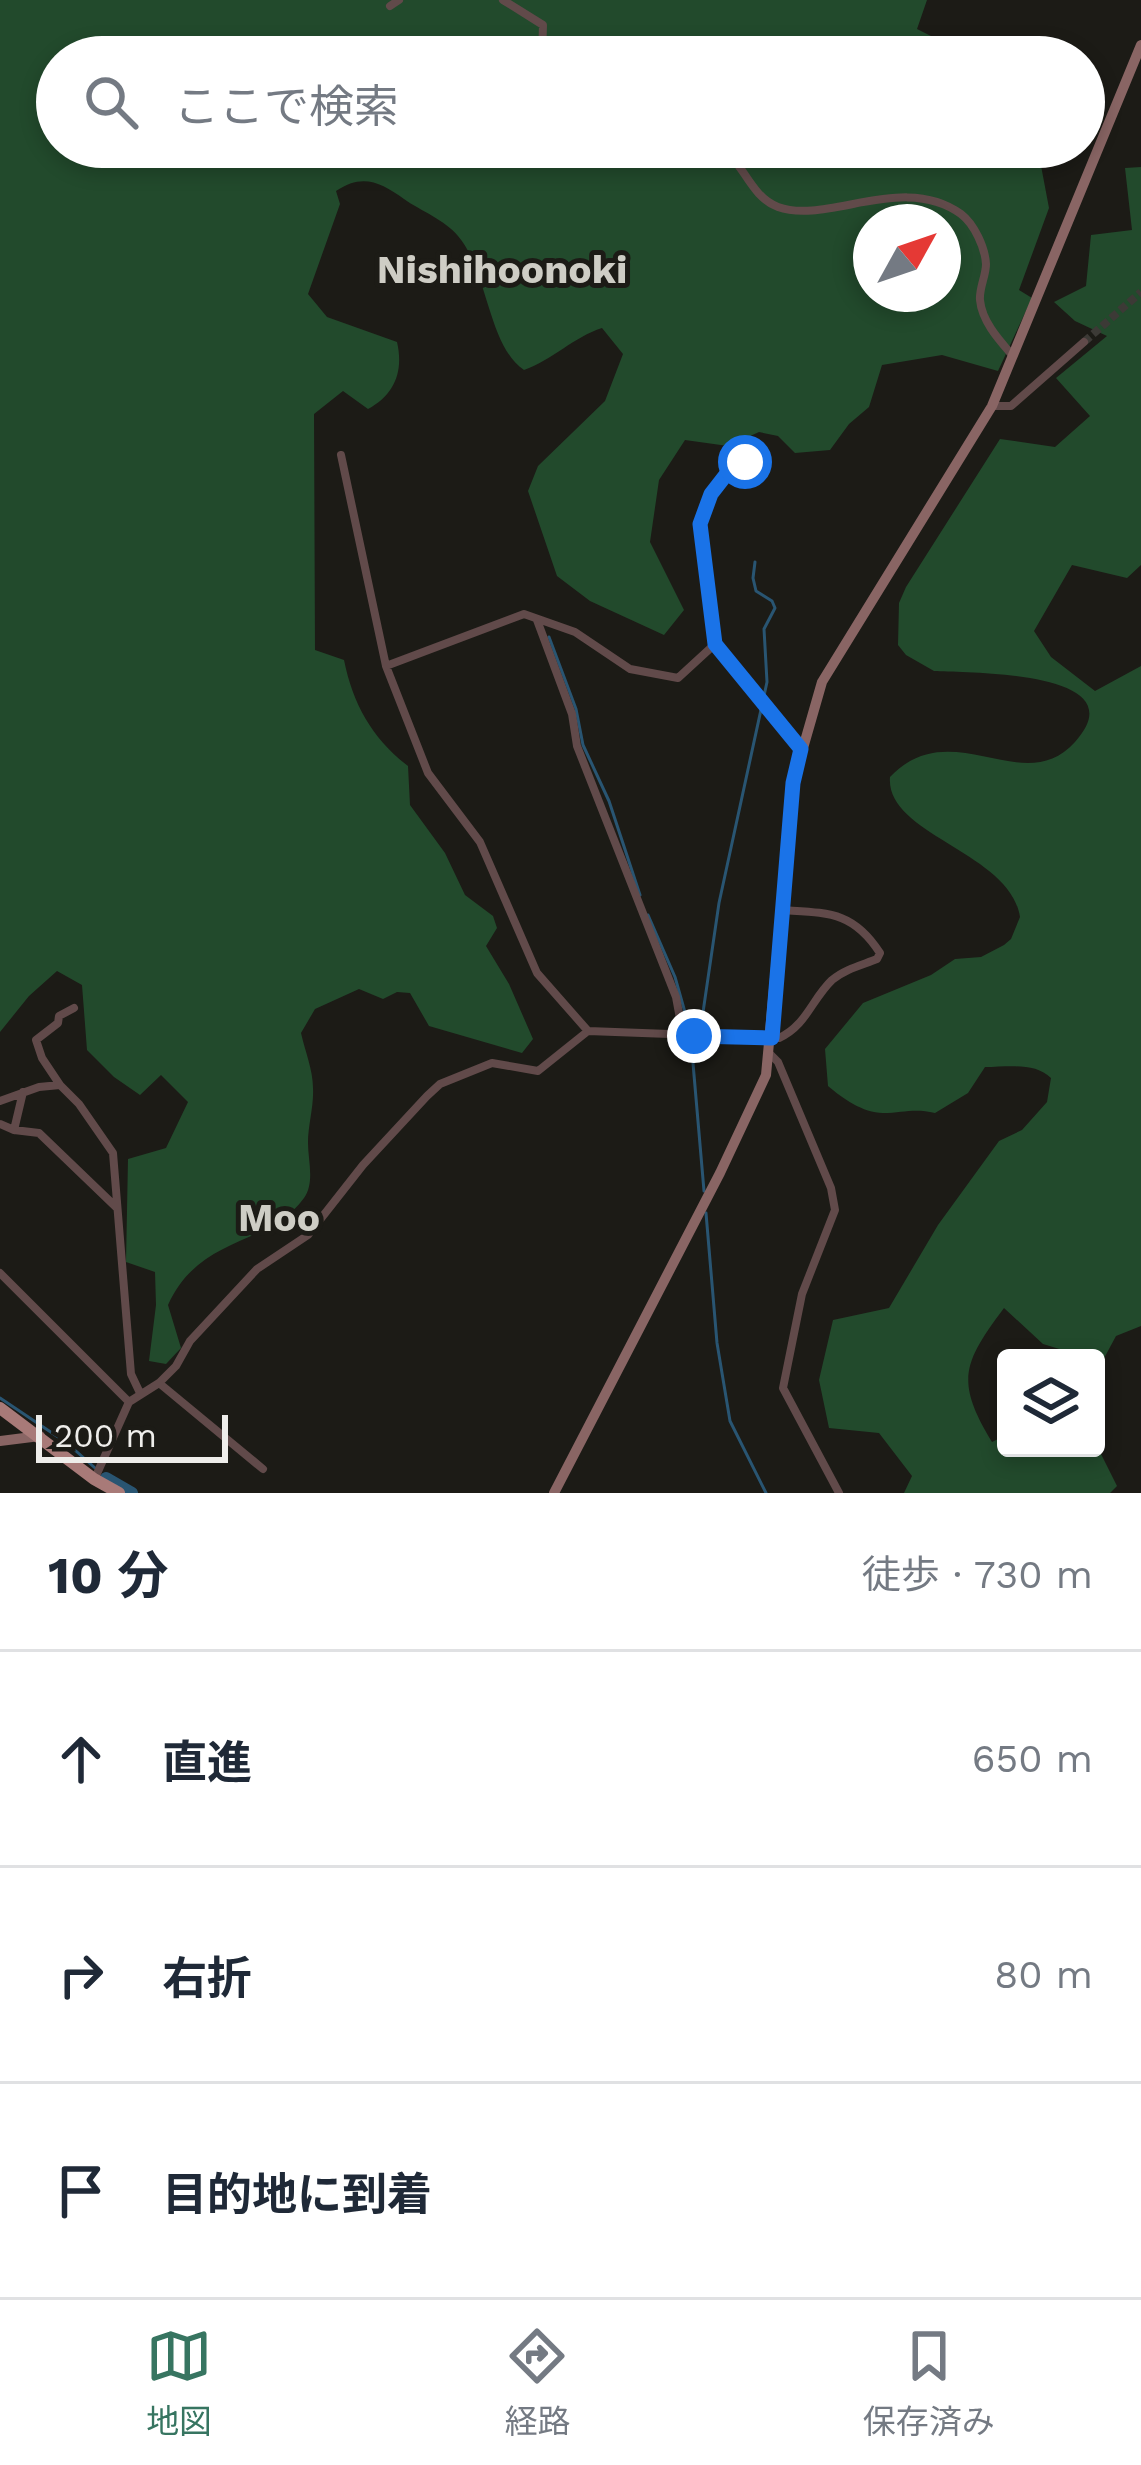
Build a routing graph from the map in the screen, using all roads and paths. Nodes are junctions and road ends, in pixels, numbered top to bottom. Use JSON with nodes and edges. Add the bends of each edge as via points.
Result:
{"nodes":[{"id":1,"x":503,"y":0,"type":"edge"},
{"id":2,"x":543,"y":36,"type":"edge"},
{"id":3,"x":1141,"y":45,"type":"edge"},
{"id":4,"x":1105,"y":133,"type":"edge"},
{"id":5,"x":744,"y":168,"type":"edge"},
{"id":6,"x":1091,"y":168,"type":"edge"},
{"id":7,"x":1084,"y":341,"type":"tunnel mouth"},
{"id":8,"x":1014,"y":357,"type":"junction"},
{"id":9,"x":992,"y":406,"type":"junction"},
{"id":10,"x":341,"y":455,"type":"dead end"},
{"id":11,"x":764,"y":457,"type":"dead end"},
{"id":12,"x":537,"y":620,"type":"junction"},
{"id":13,"x":715,"y":644,"type":"junction"},
{"id":14,"x":386,"y":666,"type":"junction"},
{"id":15,"x":801,"y":749,"type":"junction"},
{"id":16,"x":782,"y":910,"type":"junction"},
{"id":17,"x":74,"y":1007,"type":"dead end"},
{"id":18,"x":588,"y":1031,"type":"junction"},
{"id":19,"x":688,"y":1036,"type":"junction"},
{"id":20,"x":772,"y":1038,"type":"junction"},
{"id":21,"x":770,"y":1054,"type":"junction"},
{"id":22,"x":60,"y":1085,"type":"junction"},
{"id":23,"x":23,"y":1092,"type":"junction"},
{"id":24,"x":0,"y":1101,"type":"edge"},
{"id":25,"x":0,"y":1124,"type":"edge"},
{"id":26,"x":14,"y":1130,"type":"junction"},
{"id":27,"x":117,"y":1208,"type":"junction"},
{"id":28,"x":0,"y":1273,"type":"edge"},
{"id":29,"x":159,"y":1383,"type":"junction"},
{"id":30,"x":140,"y":1394,"type":"junction"},
{"id":31,"x":129,"y":1402,"type":"junction"},
{"id":32,"x":0,"y":1408,"type":"edge"},
{"id":33,"x":40,"y":1436,"type":"junction"},
{"id":34,"x":0,"y":1441,"type":"edge"},
{"id":35,"x":262,"y":1469,"type":"dead end"},
{"id":36,"x":95,"y":1477,"type":"junction"},
{"id":37,"x":119,"y":1493,"type":"edge"},
{"id":38,"x":554,"y":1493,"type":"edge"},
{"id":39,"x":839,"y":1493,"type":"edge"}],
"edges":[{"from":1,"to":2,"type":"street","via":[[543,25]]},
{"from":3,"to":4,"type":"street"},
{"from":5,"to":8,"type":"street","via":[[775,206],[914,198],[962,215],[986,265],[982,310]]},
{"from":6,"to":8,"type":"street"},
{"from":7,"to":9,"type":"street","via":[[1011,406]]},
{"from":8,"to":9,"type":"street"},
{"from":9,"to":15,"type":"street","via":[[839,651]]},
{"from":10,"to":14,"type":"street"},
{"from":11,"to":13,"type":"street","via":[[735,466],[700,524]]},
{"from":12,"to":13,"type":"street","via":[[659,676],[677,678]]},
{"from":12,"to":14,"type":"street","via":[[524,614]]},
{"from":12,"to":19,"type":"street"},
{"from":13,"to":15,"type":"street"},
{"from":14,"to":18,"type":"street","via":[[428,773],[480,842],[537,973]]},
{"from":15,"to":16,"type":"street"},
{"from":16,"to":20,"type":"street"},
{"from":16,"to":20,"type":"street","via":[[835,913],[880,953],[828,983],[795,1031]]},
{"from":17,"to":22,"type":"street","via":[[36,1040]]},
{"from":18,"to":19,"type":"street"},
{"from":18,"to":29,"type":"street","via":[[538,1071],[492,1063],[440,1084],[308,1235],[257,1269]]},
{"from":19,"to":20,"type":"street"},
{"from":20,"to":21,"type":"street"},
{"from":21,"to":38,"type":"street","via":[[755,1102]]},
{"from":21,"to":39,"type":"street","via":[[835,1210],[802,1294],[783,1388]]},
{"from":22,"to":23,"type":"street"},
{"from":22,"to":27,"type":"street","via":[[110,1146]]},
{"from":23,"to":24,"type":"street"},
{"from":23,"to":26,"type":"street"},
{"from":25,"to":26,"type":"street"},
{"from":26,"to":27,"type":"street","via":[[39,1133]]},
{"from":27,"to":30,"type":"street","via":[[130,1374]]},
{"from":28,"to":31,"type":"street"},
{"from":29,"to":30,"type":"street"},
{"from":29,"to":35,"type":"street"},
{"from":30,"to":31,"type":"street"},
{"from":31,"to":36,"type":"street"},
{"from":32,"to":33,"type":"main road"},
{"from":33,"to":34,"type":"street"},
{"from":33,"to":36,"type":"main road"},
{"from":36,"to":37,"type":"main road"}]}
